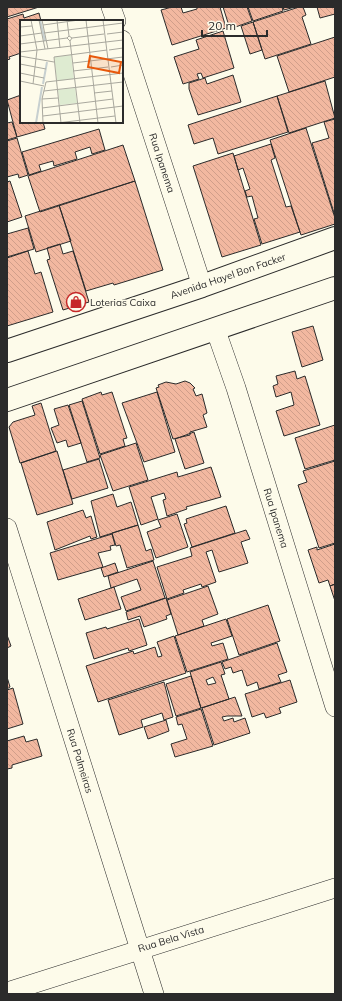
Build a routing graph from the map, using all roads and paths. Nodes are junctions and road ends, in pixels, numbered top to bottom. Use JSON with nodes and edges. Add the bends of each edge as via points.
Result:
{"nodes":[{"id":1,"x":112,"y":7,"type":"edge"},
{"id":2,"x":116,"y":20,"type":"edge"},
{"id":3,"x":123,"y":43,"type":"edge"},
{"id":4,"x":335,"y":238,"type":"edge"},
{"id":5,"x":202,"y":286,"type":"junction"},
{"id":6,"x":335,"y":288,"type":"edge"},
{"id":7,"x":215,"y":328,"type":"junction"},
{"id":8,"x":7,"y":351,"type":"edge"},
{"id":9,"x":7,"y":400,"type":"edge"},
{"id":10,"x":7,"y":528,"type":"edge"},
{"id":11,"x":335,"y":708,"type":"edge"},
{"id":12,"x":335,"y":888,"type":"edge"},
{"id":13,"x":140,"y":949,"type":"junction"},
{"id":14,"x":7,"y":992,"type":"edge"},
{"id":15,"x":154,"y":994,"type":"edge"}],
"edges":[{"from":1,"to":2,"type":"street"},
{"from":3,"to":5,"type":"street","name":"Rua Ipanema"},
{"from":4,"to":5,"type":"main road","name":"Avenida Hayel Bon Facker"},
{"from":5,"to":8,"type":"main road","name":"Avenida Hayel Bon Facker"},
{"from":6,"to":7,"type":"main road"},
{"from":7,"to":9,"type":"main road"},
{"from":7,"to":11,"type":"street","name":"Rua Ipanema"},
{"from":10,"to":13,"type":"street","name":"Rua Palmeiras"},
{"from":12,"to":13,"type":"street","name":"Rua Bela Vista"},
{"from":13,"to":14,"type":"street","name":"Rua Bela Vista"},
{"from":13,"to":15,"type":"street","name":"Rua Palmeiras"}]}
